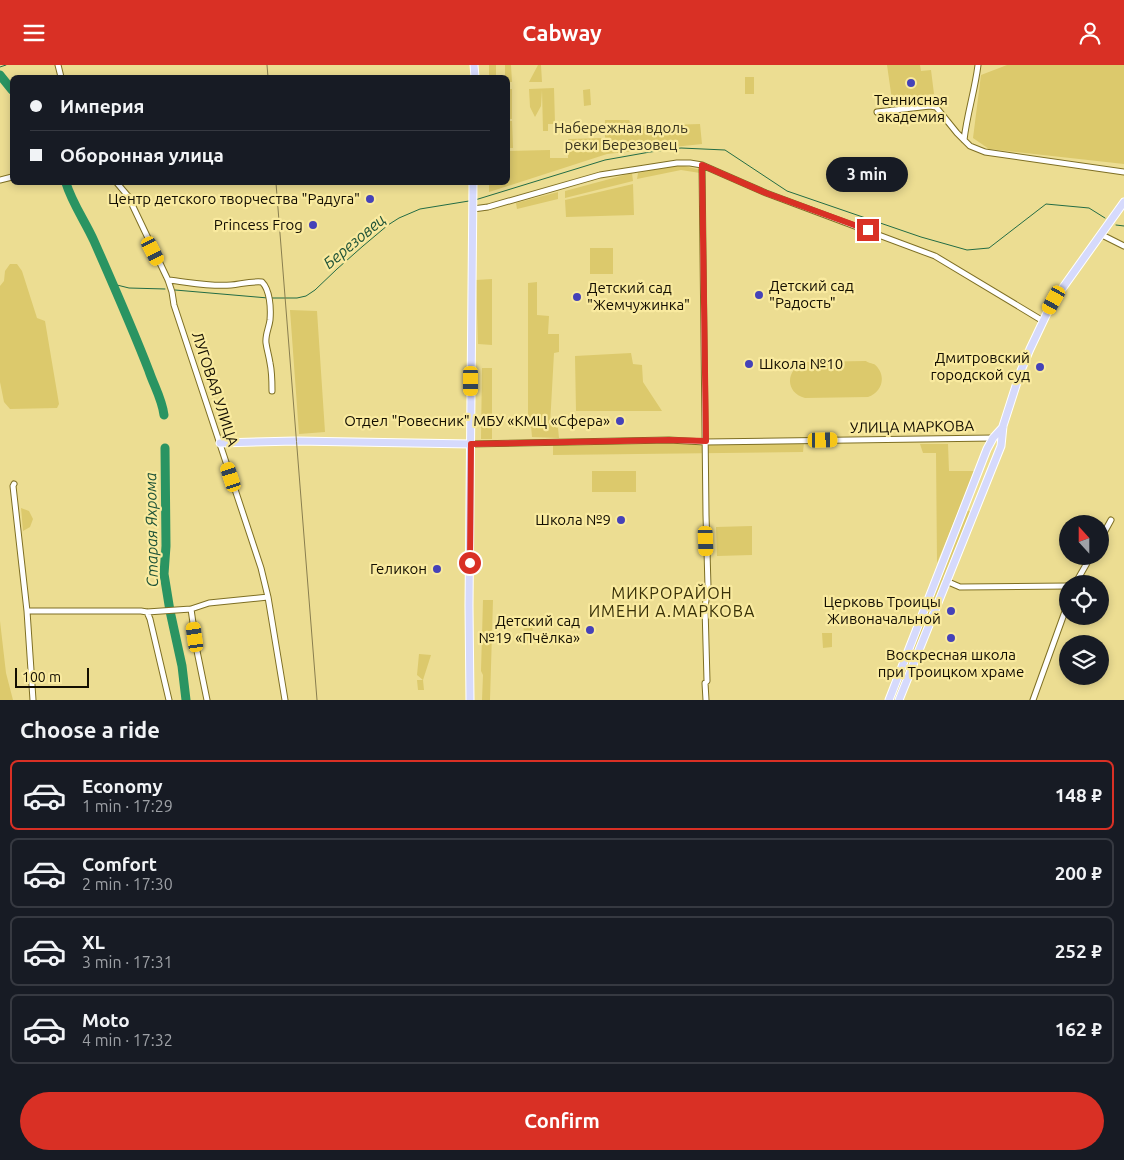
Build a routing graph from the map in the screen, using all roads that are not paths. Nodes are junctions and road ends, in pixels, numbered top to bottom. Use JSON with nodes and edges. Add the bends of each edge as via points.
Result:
{"nodes":[{"id":1,"x":978,"y":65,"type":"edge"},
{"id":2,"x":877,"y":112,"type":"dead end"},
{"id":3,"x":964,"y":140,"type":"junction"},
{"id":4,"x":702,"y":165,"type":"junction"},
{"id":5,"x":1124,"y":172,"type":"edge"},
{"id":6,"x":119,"y":185,"type":"edge"},
{"id":7,"x":473,"y":185,"type":"edge"},
{"id":8,"x":1124,"y":202,"type":"edge"},
{"id":9,"x":473,"y":203,"type":"junction"},
{"id":10,"x":1102,"y":235,"type":"junction"},
{"id":11,"x":1124,"y":246,"type":"edge"},
{"id":12,"x":168,"y":279,"type":"junction"},
{"id":13,"x":1043,"y":321,"type":"junction"},
{"id":14,"x":272,"y":391,"type":"dead end"},
{"id":15,"x":1003,"y":426,"type":"junction"},
{"id":16,"x":993,"y":439,"type":"junction"},
{"id":17,"x":706,"y":441,"type":"junction"},
{"id":18,"x":1002,"y":442,"type":"junction"},
{"id":19,"x":220,"y":443,"type":"junction"},
{"id":20,"x":471,"y":444,"type":"junction"},
{"id":21,"x":14,"y":484,"type":"dead end"},
{"id":22,"x":965,"y":506,"type":"junction"},
{"id":23,"x":975,"y":510,"type":"junction"},
{"id":24,"x":1111,"y":519,"type":"dead end"},
{"id":25,"x":1109,"y":523,"type":"edge"},
{"id":26,"x":946,"y":581,"type":"junction"},
{"id":27,"x":1059,"y":587,"type":"edge"},
{"id":28,"x":268,"y":597,"type":"junction"},
{"id":29,"x":191,"y":609,"type":"junction"},
{"id":30,"x":27,"y":611,"type":"junction"},
{"id":31,"x":146,"y":612,"type":"junction"},
{"id":32,"x":1060,"y":625,"type":"edge"},
{"id":33,"x":33,"y":700,"type":"edge"},
{"id":34,"x":170,"y":700,"type":"edge"},
{"id":35,"x":207,"y":700,"type":"edge"},
{"id":36,"x":285,"y":700,"type":"edge"},
{"id":37,"x":470,"y":700,"type":"edge"},
{"id":38,"x":706,"y":700,"type":"edge"},
{"id":39,"x":889,"y":700,"type":"edge"},
{"id":40,"x":899,"y":700,"type":"edge"},
{"id":41,"x":1033,"y":700,"type":"edge"}],
"edges":[{"from":1,"to":3,"type":"street"},
{"from":2,"to":3,"type":"street","via":[[936,107]]},
{"from":3,"to":5,"type":"street","via":[[985,152]]},
{"from":4,"to":9,"type":"street","via":[[677,163],[600,175],[488,207]]},
{"from":4,"to":13,"type":"street","via":[[766,193],[936,256]]},
{"from":4,"to":17,"type":"street"},
{"from":6,"to":12,"type":"street","name":"ЛУГОВАЯ УЛИЦА","via":[[128,196]]},
{"from":7,"to":9,"type":"main road"},
{"from":8,"to":10,"type":"main road"},
{"from":9,"to":20,"type":"main road"},
{"from":10,"to":11,"type":"street"},
{"from":10,"to":13,"type":"main road","via":[[1054,300]]},
{"from":12,"to":14,"type":"street","via":[[216,285],[253,281],[265,285],[269,298],[266,343]]},
{"from":12,"to":19,"type":"street","name":"ЛУГОВАЯ УЛИЦА"},
{"from":13,"to":15,"type":"main road","via":[[1020,373]]},
{"from":15,"to":16,"type":"main road"},
{"from":15,"to":18,"type":"main road"},
{"from":16,"to":17,"type":"street","name":"УЛИЦА МАРКОВА"},
{"from":16,"to":18,"type":"main road"},
{"from":16,"to":22,"type":"main road"},
{"from":17,"to":20,"type":"street","name":"УЛИЦА МАРКОВА"},
{"from":17,"to":38,"type":"street"},
{"from":18,"to":23,"type":"main road"},
{"from":19,"to":20,"type":"main road"},
{"from":19,"to":28,"type":"street","name":"ЛУГОВАЯ УЛИЦА"},
{"from":20,"to":37,"type":"main road"},
{"from":21,"to":30,"type":"street"},
{"from":22,"to":23,"type":"main road"},
{"from":22,"to":39,"type":"main road"},
{"from":23,"to":26,"type":"main road"},
{"from":24,"to":25,"type":"street"},
{"from":26,"to":27,"type":"street","via":[[960,587]]},
{"from":26,"to":40,"type":"main road"},
{"from":28,"to":29,"type":"street","via":[[209,603]]},
{"from":28,"to":36,"type":"street","name":"ЛУГОВАЯ УЛИЦА"},
{"from":29,"to":31,"type":"street"},
{"from":29,"to":35,"type":"street"},
{"from":30,"to":31,"type":"street"},
{"from":30,"to":33,"type":"street"},
{"from":31,"to":34,"type":"street"},
{"from":32,"to":41,"type":"street"}]}
